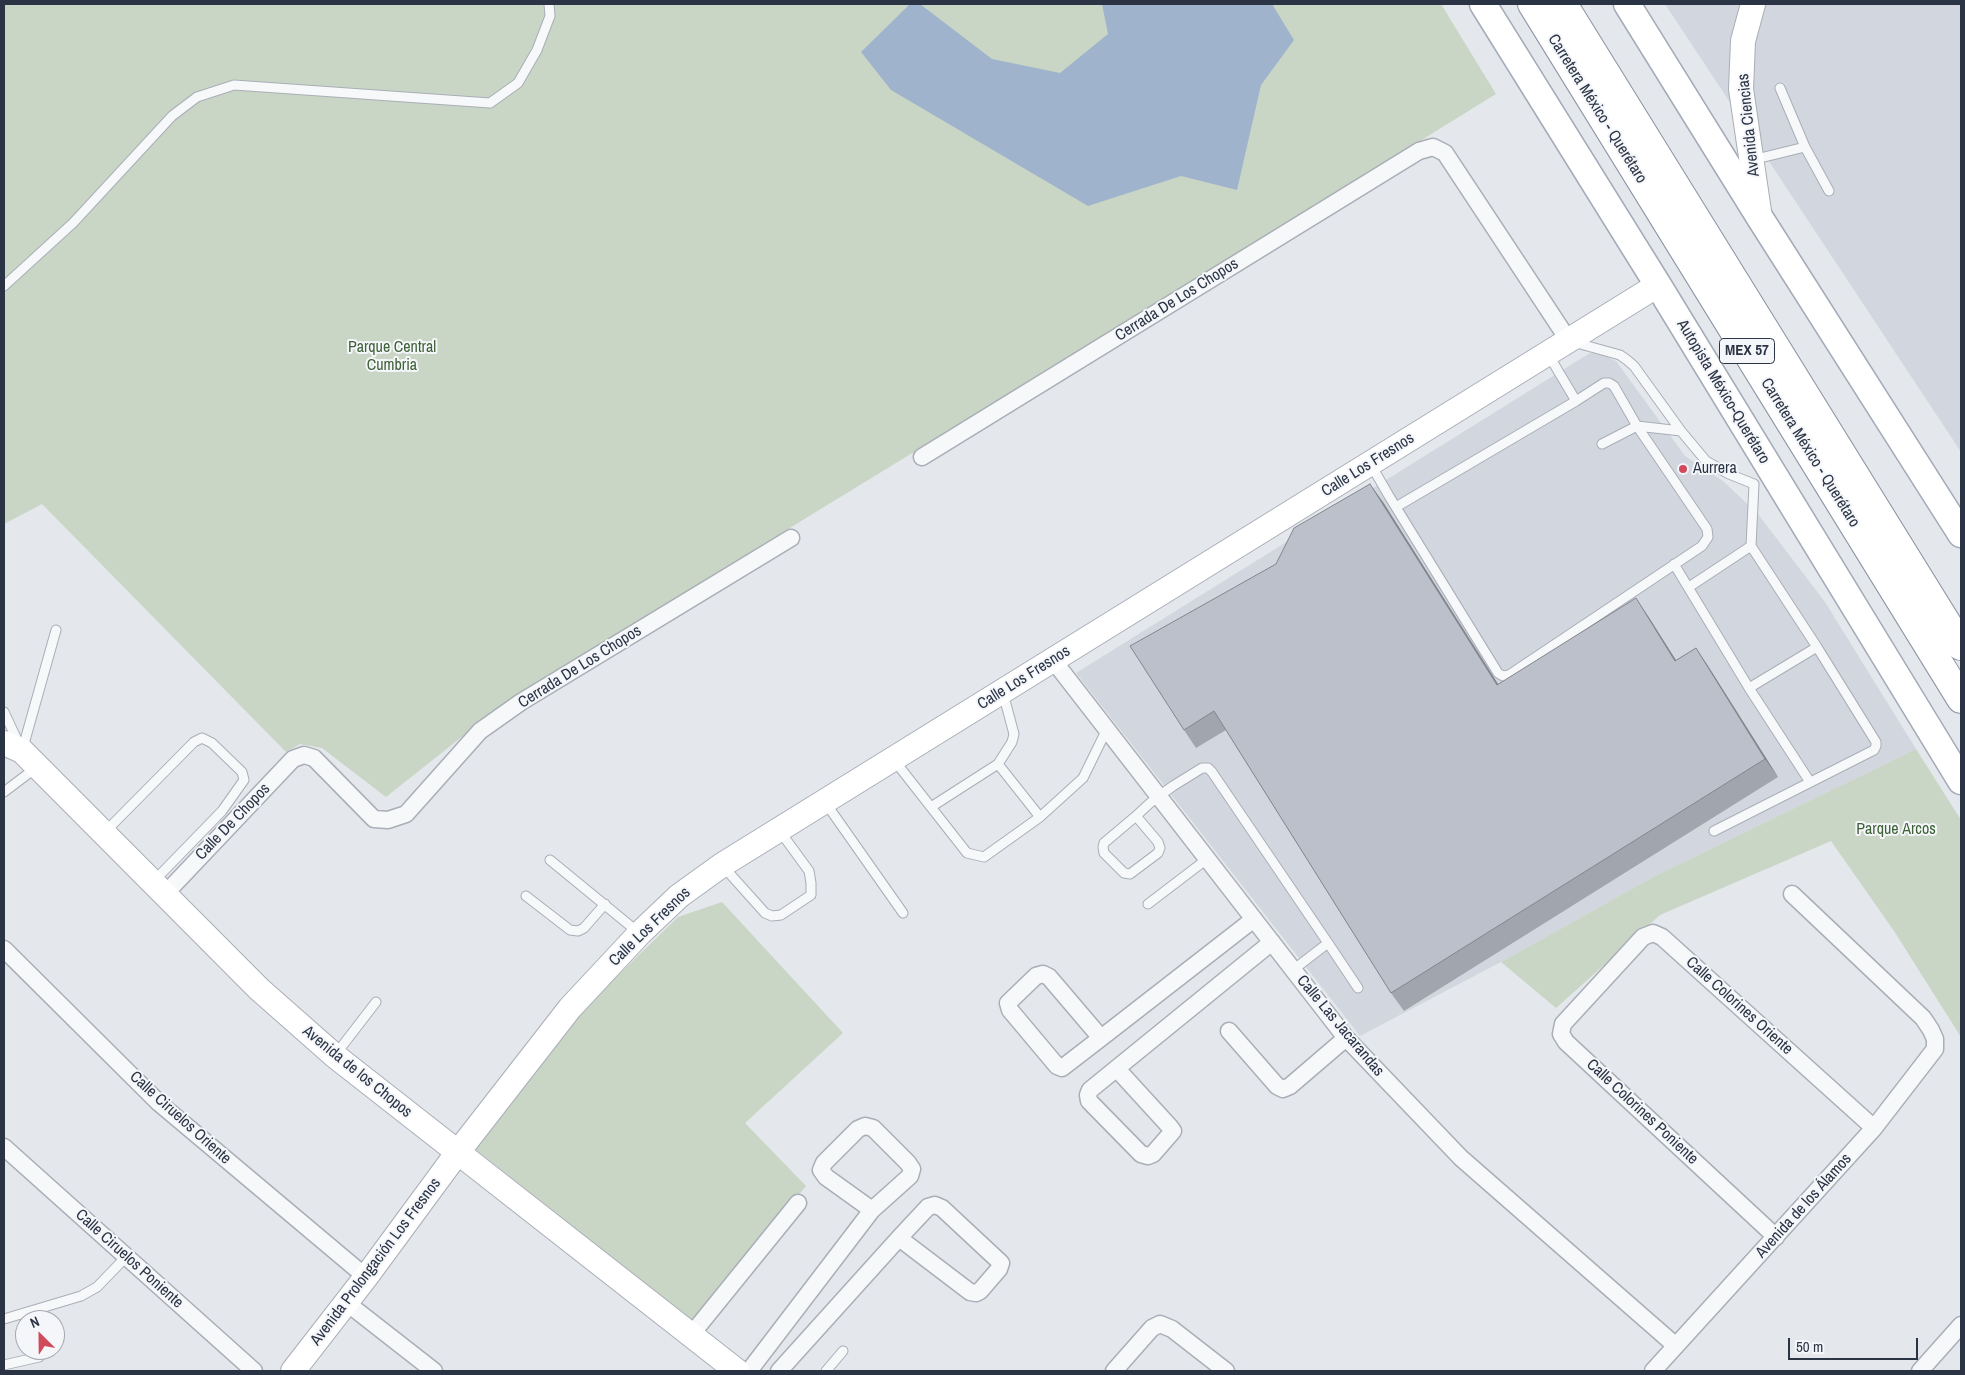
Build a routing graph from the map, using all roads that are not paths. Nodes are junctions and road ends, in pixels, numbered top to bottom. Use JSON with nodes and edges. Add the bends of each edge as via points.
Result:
{"nodes":[{"id":1,"x":549,"y":4,"type":"edge"},
{"id":2,"x":1483,"y":4,"type":"edge"},
{"id":3,"x":1532,"y":4,"type":"edge"},
{"id":4,"x":1563,"y":4,"type":"edge"},
{"id":5,"x":1627,"y":4,"type":"edge"},
{"id":6,"x":1753,"y":4,"type":"edge"},
{"id":7,"x":1780,"y":88,"type":"dead end"},
{"id":8,"x":1805,"y":147,"type":"junction"},
{"id":9,"x":1752,"y":160,"type":"junction"},
{"id":10,"x":1829,"y":191,"type":"dead end"},
{"id":11,"x":1760,"y":218,"type":"junction"},
{"id":12,"x":1658,"y":285,"type":"junction"},
{"id":13,"x":4,"y":286,"type":"edge"},
{"id":14,"x":1569,"y":341,"type":"junction"},
{"id":15,"x":1548,"y":354,"type":"junction"},
{"id":16,"x":1576,"y":401,"type":"junction"},
{"id":17,"x":1637,"y":426,"type":"junction"},
{"id":18,"x":1681,"y":431,"type":"junction"},
{"id":19,"x":1602,"y":444,"type":"dead end"},
{"id":20,"x":922,"y":457,"type":"dead end"},
{"id":21,"x":1370,"y":464,"type":"junction"},
{"id":22,"x":1763,"y":478,"type":"junction"},
{"id":23,"x":1396,"y":506,"type":"junction"},
{"id":24,"x":1959,"y":525,"type":"edge"},
{"id":25,"x":791,"y":538,"type":"dead end"},
{"id":26,"x":1751,"y":546,"type":"junction"},
{"id":27,"x":1674,"y":564,"type":"junction"},
{"id":28,"x":1689,"y":587,"type":"junction"},
{"id":29,"x":56,"y":630,"type":"dead end"},
{"id":30,"x":1961,"y":646,"type":"edge"},
{"id":31,"x":1817,"y":647,"type":"junction"},
{"id":32,"x":1053,"y":660,"type":"junction"},
{"id":33,"x":1749,"y":688,"type":"junction"},
{"id":34,"x":1002,"y":691,"type":"junction"},
{"id":35,"x":1961,"y":698,"type":"edge"},
{"id":36,"x":4,"y":712,"type":"edge"},
{"id":37,"x":1107,"y":729,"type":"junction"},
{"id":38,"x":21,"y":754,"type":"edge"},
{"id":39,"x":304,"y":755,"type":"joint"},
{"id":40,"x":893,"y":759,"type":"junction"},
{"id":41,"x":998,"y":764,"type":"junction"},
{"id":42,"x":1961,"y":781,"type":"edge"},
{"id":43,"x":1810,"y":782,"type":"junction"},
{"id":44,"x":4,"y":792,"type":"edge"},
{"id":45,"x":1159,"y":796,"type":"junction"},
{"id":46,"x":824,"y":801,"type":"junction"},
{"id":47,"x":931,"y":808,"type":"junction"},
{"id":48,"x":1136,"y":816,"type":"junction"},
{"id":49,"x":1040,"y":817,"type":"junction"},
{"id":50,"x":779,"y":830,"type":"junction"},
{"id":51,"x":1714,"y":831,"type":"dead end"},
{"id":52,"x":104,"y":833,"type":"junction"},
{"id":53,"x":1206,"y":859,"type":"junction"},
{"id":54,"x":550,"y":860,"type":"dead end"},
{"id":55,"x":722,"y":865,"type":"junction"},
{"id":56,"x":159,"y":888,"type":"junction"},
{"id":57,"x":1792,"y":894,"type":"dead end"},
{"id":58,"x":526,"y":896,"type":"dead end"},
{"id":59,"x":605,"y":904,"type":"junction"},
{"id":60,"x":1148,"y":904,"type":"dead end"},
{"id":61,"x":903,"y":913,"type":"dead end"},
{"id":62,"x":1254,"y":919,"type":"junction"},
{"id":63,"x":640,"y":933,"type":"junction"},
{"id":64,"x":1272,"y":942,"type":"junction"},
{"id":65,"x":1328,"y":943,"type":"junction"},
{"id":66,"x":4,"y":949,"type":"edge"},
{"id":67,"x":1293,"y":970,"type":"junction"},
{"id":68,"x":1604,"y":980,"type":"joint"},
{"id":69,"x":1358,"y":988,"type":"dead end"},
{"id":70,"x":376,"y":1002,"type":"dead end"},
{"id":71,"x":1229,"y":1031,"type":"dead end"},
{"id":72,"x":1101,"y":1038,"type":"junction"},
{"id":73,"x":1346,"y":1038,"type":"junction"},
{"id":74,"x":334,"y":1056,"type":"junction"},
{"id":75,"x":1117,"y":1069,"type":"junction"},
{"id":76,"x":1874,"y":1128,"type":"junction"},
{"id":77,"x":4,"y":1147,"type":"edge"},
{"id":78,"x":458,"y":1152,"type":"junction"},
{"id":79,"x":798,"y":1202,"type":"dead end"},
{"id":80,"x":872,"y":1210,"type":"junction"},
{"id":81,"x":1776,"y":1237,"type":"junction"},
{"id":82,"x":899,"y":1238,"type":"junction"},
{"id":83,"x":126,"y":1257,"type":"junction"},
{"id":84,"x":366,"y":1278,"type":"junction"},
{"id":85,"x":347,"y":1303,"type":"junction"},
{"id":86,"x":37,"y":1309,"type":"joint"},
{"id":87,"x":4,"y":1319,"type":"edge"},
{"id":88,"x":1959,"y":1333,"type":"edge"},
{"id":89,"x":691,"y":1335,"type":"junction"},
{"id":90,"x":1676,"y":1346,"type":"junction"},
{"id":91,"x":843,"y":1351,"type":"dead end"},
{"id":92,"x":24,"y":1360,"type":"edge"},
{"id":93,"x":4,"y":1365,"type":"edge"},
{"id":94,"x":254,"y":1371,"type":"edge"},
{"id":95,"x":293,"y":1371,"type":"edge"},
{"id":96,"x":434,"y":1371,"type":"edge"},
{"id":97,"x":737,"y":1371,"type":"edge"},
{"id":98,"x":749,"y":1371,"type":"edge"},
{"id":99,"x":779,"y":1371,"type":"edge"},
{"id":100,"x":826,"y":1371,"type":"edge"},
{"id":101,"x":1114,"y":1371,"type":"edge"},
{"id":102,"x":1226,"y":1371,"type":"edge"},
{"id":103,"x":1653,"y":1371,"type":"edge"},
{"id":104,"x":1920,"y":1371,"type":"edge"}],
"edges":[{"from":1,"to":13,"type":"lane","via":[[550,16],[537,50],[518,83],[490,103],[234,85],[197,97],[172,116],[73,223]]},
{"from":2,"to":12,"type":"main road","name":"Autopista México-Querétaro"},
{"from":3,"to":35,"type":"highway","name":"Carretera México - Querétaro","number":"MEX 57"},
{"from":4,"to":30,"type":"highway","name":"Carretera México - Querétaro","number":"MEX 57"},
{"from":5,"to":11,"type":"main road"},
{"from":6,"to":9,"type":"street","name":"Avenida Ciencias","via":[[1743,41],[1742,89]]},
{"from":7,"to":8,"type":"lane"},
{"from":8,"to":9,"type":"lane"},
{"from":8,"to":10,"type":"lane"},
{"from":9,"to":11,"type":"street","name":"Avenida Ciencias"},
{"from":11,"to":24,"type":"main road"},
{"from":12,"to":14,"type":"street","name":"Calle Los Fresnos"},
{"from":12,"to":22,"type":"main road","name":"Autopista México-Querétaro"},
{"from":14,"to":15,"type":"street","name":"Calle Los Fresnos"},
{"from":14,"to":18,"type":"lane","via":[[1620,355],[1627,360]]},
{"from":14,"to":20,"type":"street","name":"Cerrada De Los Chopos","via":[[1444,153],[1433,147],[1419,151]]},
{"from":15,"to":16,"type":"lane"},
{"from":15,"to":21,"type":"street","name":"Calle Los Fresnos"},
{"from":16,"to":17,"type":"lane","via":[[1609,382]]},
{"from":16,"to":23,"type":"lane"},
{"from":17,"to":18,"type":"lane"},
{"from":17,"to":19,"type":"lane"},
{"from":17,"to":27,"type":"lane","via":[[1707,529],[1708,537],[1702,546]]},
{"from":18,"to":22,"type":"lane","via":[[1706,462],[1729,474]]},
{"from":21,"to":23,"type":"lane"},
{"from":21,"to":32,"type":"street","name":"Calle Los Fresnos"},
{"from":22,"to":26,"type":"lane"},
{"from":22,"to":42,"type":"main road","name":"Autopista México-Querétaro"},
{"from":23,"to":27,"type":"lane","via":[[1503,676]]},
{"from":25,"to":39,"type":"street","name":"Cerrada De Los Chopos","via":[[480,730],[406,814],[388,820],[374,819],[314,758]]},
{"from":26,"to":28,"type":"lane"},
{"from":26,"to":31,"type":"lane"},
{"from":27,"to":28,"type":"lane"},
{"from":28,"to":33,"type":"lane"},
{"from":29,"to":38,"type":"lane"},
{"from":31,"to":33,"type":"lane"},
{"from":31,"to":43,"type":"lane","via":[[1876,742],[1874,750]]},
{"from":32,"to":34,"type":"street","name":"Calle Los Fresnos"},
{"from":32,"to":37,"type":"street","name":"Calle Las Jacarandas"},
{"from":33,"to":43,"type":"lane"},
{"from":34,"to":40,"type":"street","name":"Calle Los Fresnos"},
{"from":34,"to":41,"type":"lane","via":[[1014,734]]},
{"from":36,"to":38,"type":"lane"},
{"from":37,"to":45,"type":"street","name":"Calle Las Jacarandas"},
{"from":37,"to":49,"type":"lane","via":[[1083,778]]},
{"from":38,"to":44,"type":"lane"},
{"from":38,"to":52,"type":"street","name":"Avenida de los Chopos"},
{"from":39,"to":56,"type":"street","name":"Calle De Chopos","via":[[293,760]]},
{"from":40,"to":46,"type":"street","name":"Calle Los Fresnos"},
{"from":40,"to":47,"type":"lane"},
{"from":41,"to":47,"type":"lane"},
{"from":41,"to":49,"type":"lane"},
{"from":43,"to":51,"type":"lane"},
{"from":45,"to":48,"type":"lane"},
{"from":45,"to":53,"type":"street","name":"Calle Las Jacarandas"},
{"from":45,"to":65,"type":"lane","via":[[1202,768],[1208,768]]},
{"from":46,"to":50,"type":"street","name":"Calle Los Fresnos"},
{"from":46,"to":61,"type":"lane"},
{"from":47,"to":49,"type":"lane","via":[[967,853],[984,857]]},
{"from":48,"to":48,"type":"lane","via":[[1160,848],[1130,874],[1124,873],[1104,853],[1103,847]]},
{"from":50,"to":55,"type":"street","name":"Calle Los Fresnos"},
{"from":50,"to":55,"type":"lane","via":[[808,871],[811,883],[811,895],[782,915],[765,913]]},
{"from":52,"to":56,"type":"street","name":"Avenida de los Chopos"},
{"from":52,"to":56,"type":"lane","via":[[194,742],[202,738],[212,743],[242,772],[244,780],[222,811]]},
{"from":53,"to":60,"type":"lane"},
{"from":53,"to":62,"type":"street","name":"Calle Las Jacarandas"},
{"from":54,"to":59,"type":"lane"},
{"from":55,"to":63,"type":"street","name":"Calle Los Fresnos","via":[[678,896]]},
{"from":56,"to":74,"type":"street","name":"Avenida de los Chopos","via":[[259,989]]},
{"from":57,"to":76,"type":"street","name":"Avenida de los Álamos","via":[[1923,1018],[1935,1039],[1935,1049]]},
{"from":58,"to":59,"type":"lane","via":[[570,930],[578,932]]},
{"from":59,"to":63,"type":"lane"},
{"from":62,"to":64,"type":"street","name":"Calle Las Jacarandas"},
{"from":62,"to":72,"type":"street"},
{"from":63,"to":78,"type":"street","name":"Calle Los Fresnos","via":[[570,1008]]},
{"from":64,"to":67,"type":"street","name":"Calle Las Jacarandas"},
{"from":64,"to":75,"type":"street"},
{"from":65,"to":67,"type":"lane"},
{"from":65,"to":69,"type":"lane"},
{"from":66,"to":84,"type":"street","name":"Calle Ciruelos Oriente","via":[[159,1103]]},
{"from":67,"to":73,"type":"street","name":"Calle Las Jacarandas"},
{"from":68,"to":76,"type":"street","name":"Calle Colorines Oriente","via":[[1643,937],[1653,934],[1662,938]]},
{"from":68,"to":81,"type":"street","name":"Calle Colorines Poniente","via":[[1563,1024],[1561,1034],[1566,1042]]},
{"from":70,"to":74,"type":"lane"},
{"from":71,"to":73,"type":"street","via":[[1283,1089]]},
{"from":72,"to":72,"type":"street","via":[[1049,977],[1042,974],[1008,1003],[1010,1010],[1062,1068]]},
{"from":73,"to":90,"type":"street","name":"Calle Las Jacarandas","via":[[1461,1158]]},
{"from":74,"to":78,"type":"street","name":"Avenida de los Chopos"},
{"from":75,"to":75,"type":"street","via":[[1173,1131],[1148,1156],[1142,1154],[1089,1101],[1090,1090]]},
{"from":76,"to":81,"type":"street","name":"Avenida de los Álamos"},
{"from":77,"to":83,"type":"street","name":"Calle Ciruelos Poniente"},
{"from":78,"to":84,"type":"street","name":"Avenida Prolongación Los Fresnos"},
{"from":78,"to":89,"type":"street","name":"Avenida de los Chopos"},
{"from":79,"to":89,"type":"street"},
{"from":80,"to":80,"type":"street","via":[[910,1176],[912,1169],[873,1128],[866,1126],[858,1128],[821,1170]]},
{"from":80,"to":98,"type":"street"},
{"from":81,"to":90,"type":"street","name":"Avenida de los Álamos"},
{"from":82,"to":82,"type":"street","via":[[928,1207],[935,1205],[1001,1264],[980,1291],[970,1292]]},
{"from":82,"to":99,"type":"street"},
{"from":83,"to":86,"type":"lane","via":[[97,1287],[81,1296]]},
{"from":83,"to":94,"type":"street","name":"Calle Ciruelos Poniente"},
{"from":84,"to":85,"type":"street","name":"Avenida Prolongación Los Fresnos"},
{"from":85,"to":95,"type":"street","name":"Avenida Prolongación Los Fresnos"},
{"from":85,"to":96,"type":"street"},
{"from":86,"to":87,"type":"lane"},
{"from":88,"to":104,"type":"street"},
{"from":89,"to":97,"type":"street","name":"Avenida de los Chopos"},
{"from":90,"to":103,"type":"street","name":"Avenida de los Álamos"},
{"from":91,"to":100,"type":"lane"},
{"from":92,"to":93,"type":"lane"},
{"from":101,"to":102,"type":"street","via":[[1152,1328],[1160,1324],[1172,1329]]}]}
